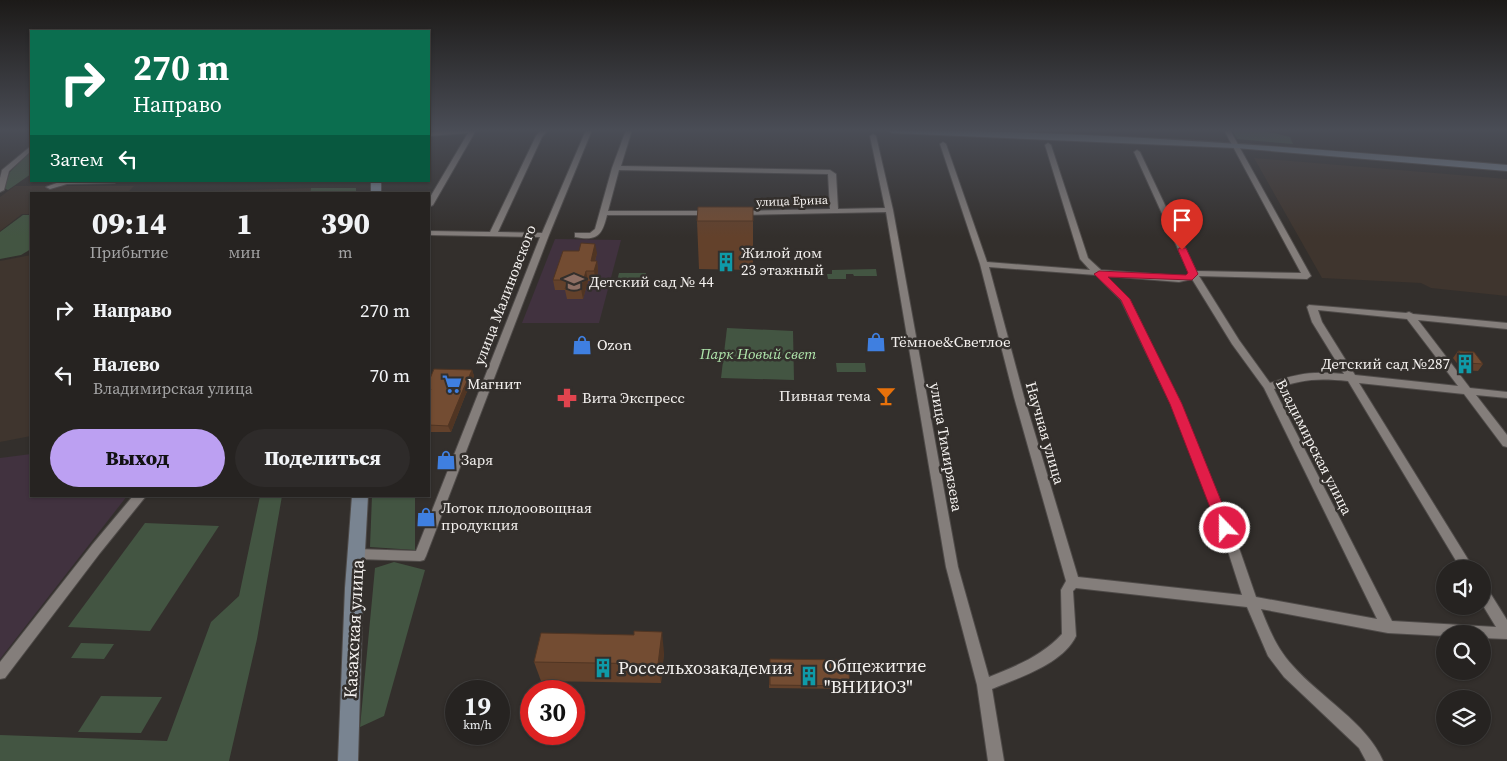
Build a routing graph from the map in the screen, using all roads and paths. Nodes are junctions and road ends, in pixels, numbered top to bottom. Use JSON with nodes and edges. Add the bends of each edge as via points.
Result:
{"nodes":[{"id":1,"x":11,"y":166,"type":"edge"},
{"id":2,"x":453,"y":166,"type":"edge"},
{"id":3,"x":525,"y":166,"type":"edge"},
{"id":4,"x":573,"y":166,"type":"edge"},
{"id":5,"x":880,"y":166,"type":"edge"},
{"id":6,"x":950,"y":166,"type":"edge"},
{"id":7,"x":1054,"y":166,"type":"edge"},
{"id":8,"x":1143,"y":166,"type":"edge"},
{"id":9,"x":1247,"y":166,"type":"edge"},
{"id":10,"x":1489,"y":166,"type":"edge"},
{"id":11,"x":1507,"y":167,"type":"edge"},
{"id":12,"x":616,"y":168,"type":"joint"},
{"id":13,"x":67,"y":182,"type":"edge"},
{"id":14,"x":50,"y":187,"type":"dead end"},
{"id":15,"x":0,"y":190,"type":"edge"},
{"id":16,"x":430,"y":202,"type":"edge"},
{"id":17,"x":890,"y":210,"type":"junction"},
{"id":18,"x":834,"y":211,"type":"junction"},
{"id":19,"x":716,"y":213,"type":"edge"},
{"id":20,"x":734,"y":213,"type":"edge"},
{"id":21,"x":604,"y":214,"type":"junction"},
{"id":22,"x":430,"y":232,"type":"edge"},
{"id":23,"x":493,"y":234,"type":"junction"},
{"id":24,"x":545,"y":235,"type":"junction"},
{"id":25,"x":578,"y":235,"type":"dead end"},
{"id":26,"x":984,"y":264,"type":"junction"},
{"id":27,"x":1099,"y":274,"type":"junction"},
{"id":28,"x":1193,"y":274,"type":"junction"},
{"id":29,"x":1409,"y":315,"type":"junction"},
{"id":30,"x":1507,"y":326,"type":"edge"},
{"id":31,"x":1353,"y":378,"type":"junction"},
{"id":32,"x":1268,"y":387,"type":"junction"},
{"id":33,"x":1467,"y":390,"type":"junction"},
{"id":34,"x":1507,"y":395,"type":"edge"},
{"id":35,"x":1507,"y":443,"type":"edge"},
{"id":36,"x":139,"y":497,"type":"edge"},
{"id":37,"x":360,"y":497,"type":"edge"},
{"id":38,"x":357,"y":554,"type":"junction"},
{"id":39,"x":1463,"y":560,"type":"edge"},
{"id":40,"x":1073,"y":582,"type":"junction"},
{"id":41,"x":1251,"y":602,"type":"junction"},
{"id":42,"x":1491,"y":607,"type":"edge"},
{"id":43,"x":1388,"y":627,"type":"junction"},
{"id":44,"x":1507,"y":633,"type":"edge"},
{"id":45,"x":0,"y":674,"type":"edge"},
{"id":46,"x":984,"y":685,"type":"junction"},
{"id":47,"x":348,"y":761,"type":"edge"},
{"id":48,"x":996,"y":761,"type":"edge"},
{"id":49,"x":1375,"y":761,"type":"edge"}],
"edges":[{"from":1,"to":15,"type":"street","via":[[6,170]]},
{"from":2,"to":16,"type":"street"},
{"from":3,"to":23,"type":"street"},
{"from":4,"to":24,"type":"street","name":"улица Малиновского"},
{"from":5,"to":17,"type":"street","name":"улица Тимирязева"},
{"from":6,"to":26,"type":"street","name":"Научная улица"},
{"from":7,"to":27,"type":"street","via":[[1084,259]]},
{"from":8,"to":28,"type":"street","name":"Владимирская улица"},
{"from":9,"to":28,"type":"street","via":[[1307,276]]},
{"from":10,"to":11,"type":"street"},
{"from":12,"to":18,"type":"street","via":[[830,172]]},
{"from":12,"to":21,"type":"street"},
{"from":13,"to":14,"type":"street"},
{"from":17,"to":18,"type":"street","name":"улица Ерина"},
{"from":17,"to":46,"type":"street","name":"улица Тимирязева","via":[[952,567]]},
{"from":18,"to":20,"type":"street","name":"улица Ерина"},
{"from":19,"to":21,"type":"street"},
{"from":21,"to":25,"type":"street","via":[[597,233]]},
{"from":22,"to":23,"type":"street"},
{"from":23,"to":24,"type":"street"},
{"from":24,"to":38,"type":"street","name":"улица Малиновского","via":[[420,556]]},
{"from":26,"to":27,"type":"street"},
{"from":26,"to":40,"type":"street","name":"Научная улица"},
{"from":27,"to":28,"type":"street","via":[[1179,279]]},
{"from":27,"to":41,"type":"street","via":[[1125,299],[1176,404]]},
{"from":28,"to":32,"type":"street","name":"Владимирская улица","via":[[1235,342]]},
{"from":29,"to":30,"type":"street"},
{"from":29,"to":31,"type":"street","via":[[1312,307],[1317,322]]},
{"from":29,"to":33,"type":"street"},
{"from":31,"to":32,"type":"street","via":[[1320,375]]},
{"from":31,"to":33,"type":"street"},
{"from":31,"to":39,"type":"street"},
{"from":32,"to":43,"type":"street","name":"Владимирская улица"},
{"from":33,"to":34,"type":"street"},
{"from":33,"to":35,"type":"street"},
{"from":36,"to":45,"type":"street"},
{"from":37,"to":38,"type":"street","name":"Казахская улица"},
{"from":38,"to":47,"type":"street","name":"Казахская улица"},
{"from":40,"to":41,"type":"street"},
{"from":40,"to":46,"type":"street","name":"Научная улица","via":[[1067,590],[1069,636],[1059,648],[1038,663]]},
{"from":41,"to":43,"type":"street"},
{"from":41,"to":49,"type":"street","via":[[1273,652],[1289,672],[1364,743]]},
{"from":42,"to":44,"type":"street"},
{"from":43,"to":44,"type":"street"},
{"from":46,"to":48,"type":"street","name":"улица Тимирязева"}]}
